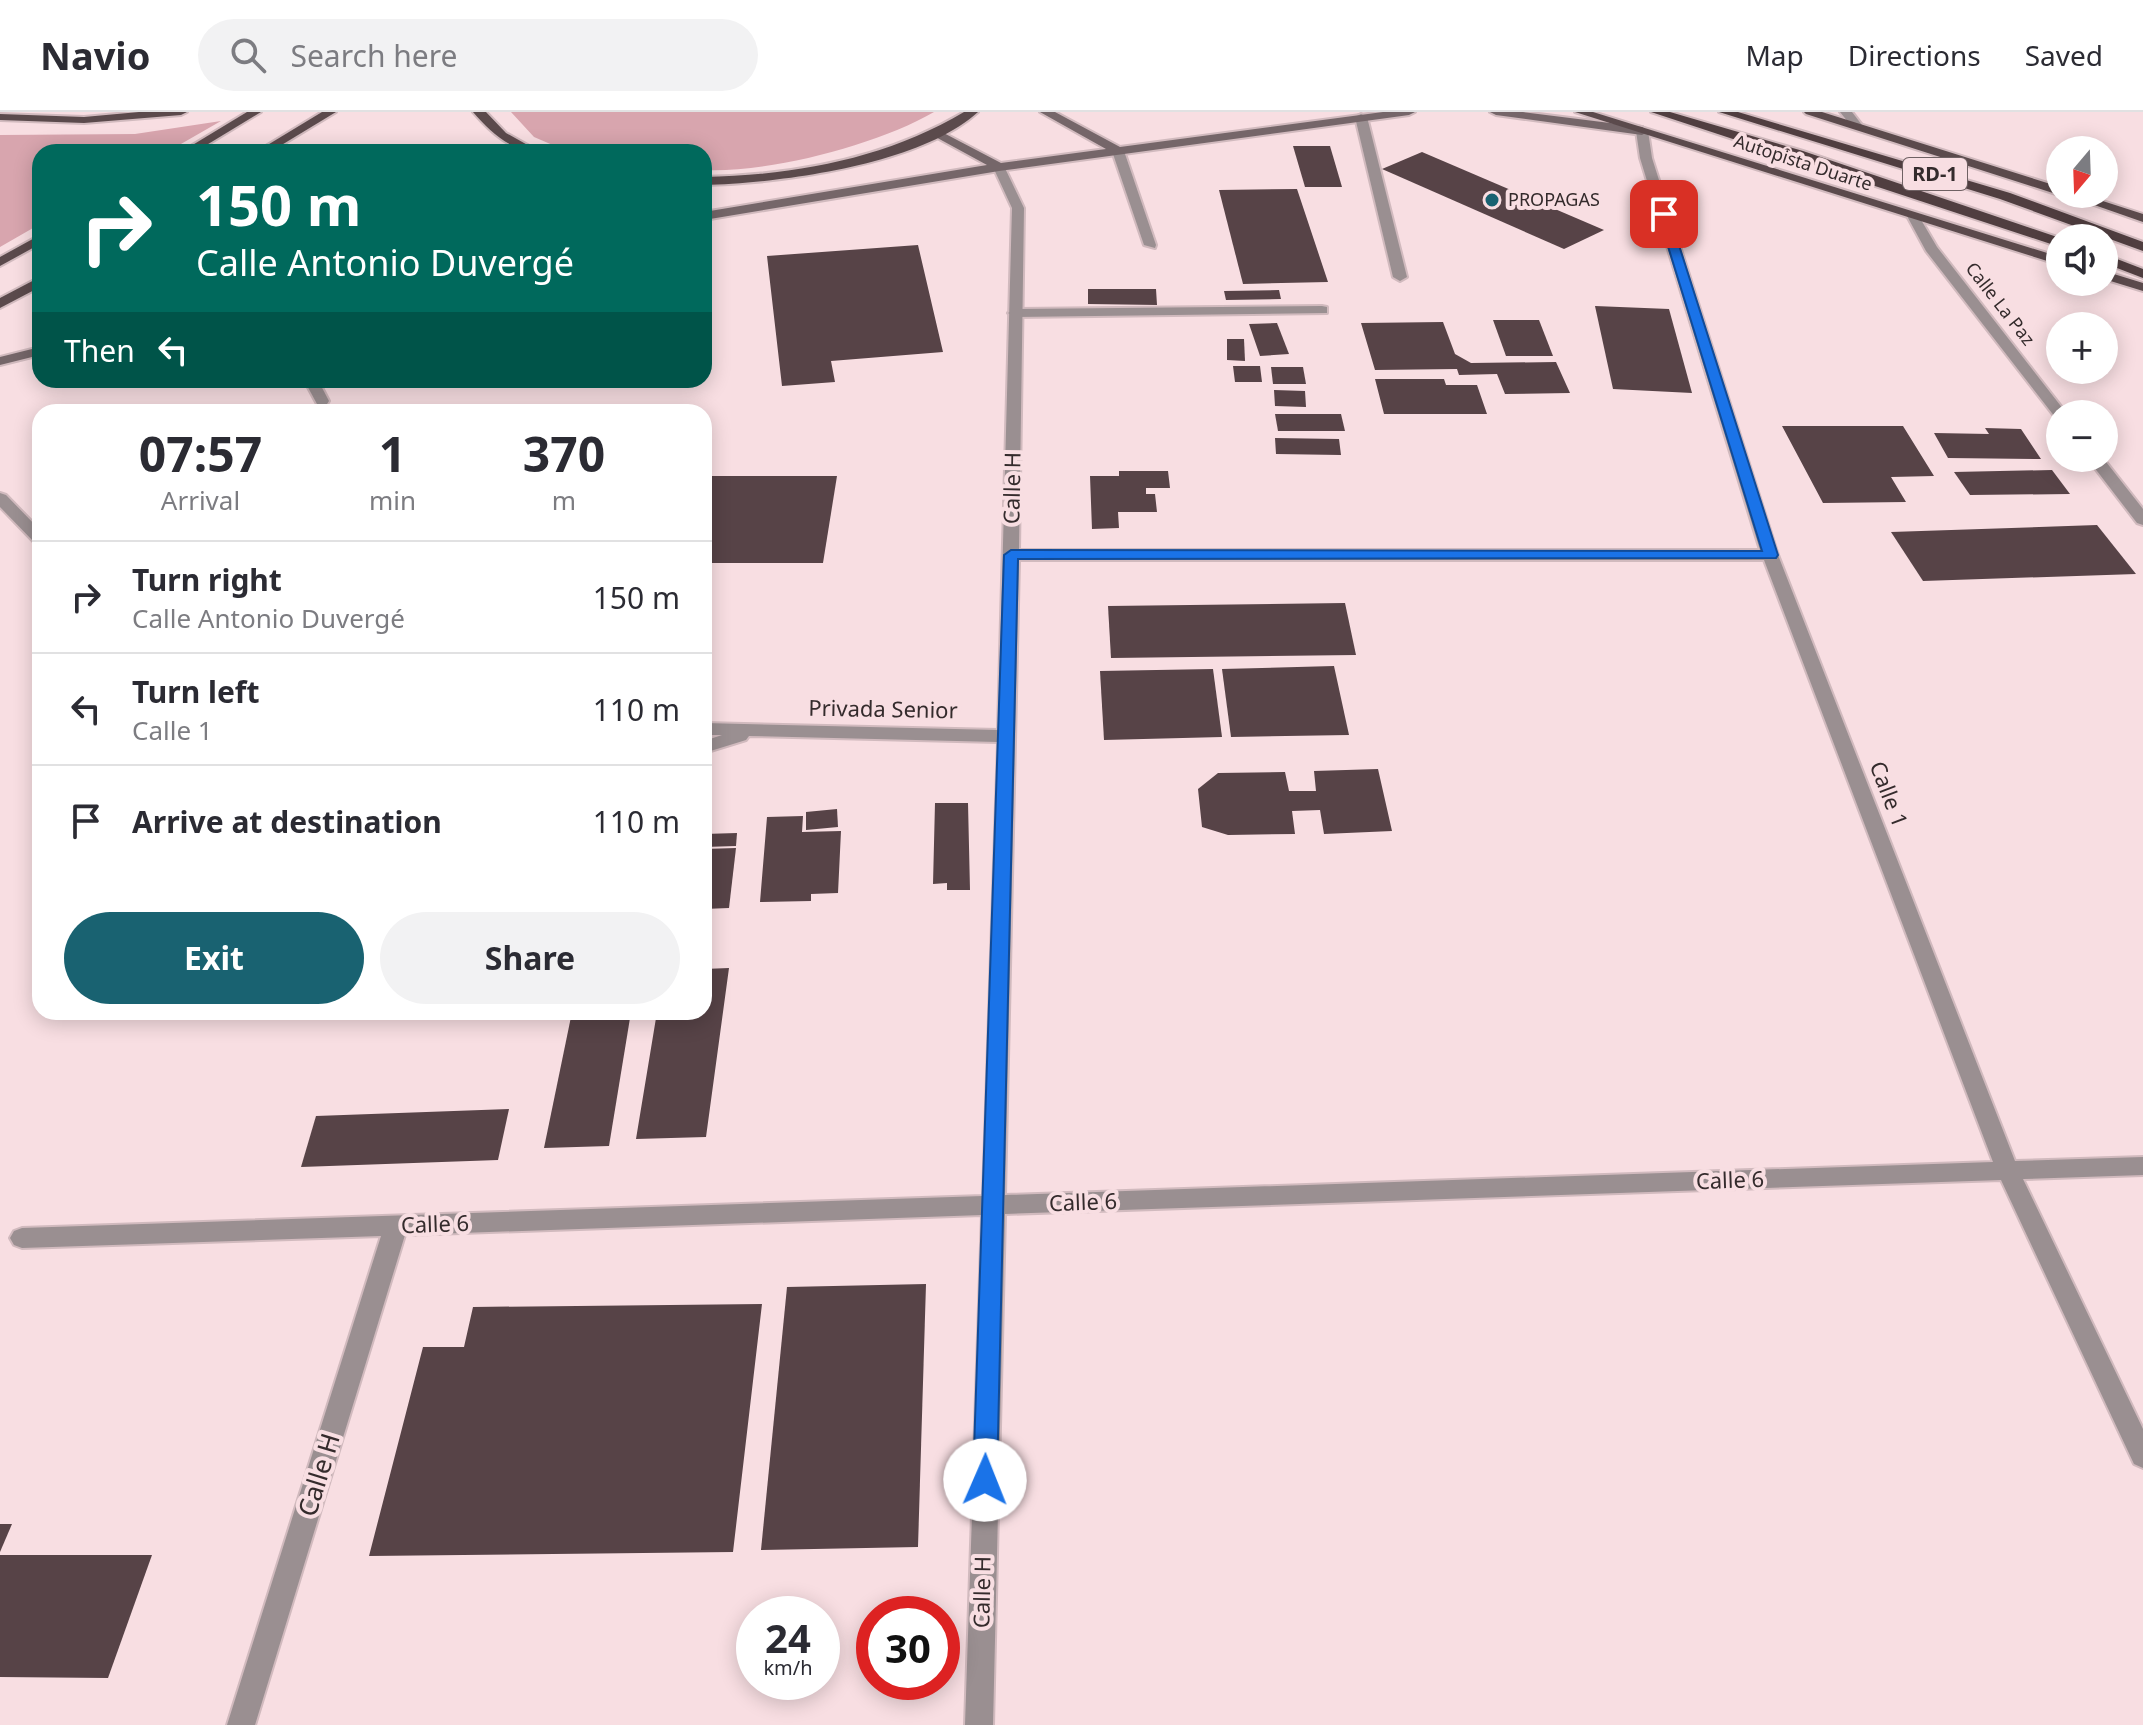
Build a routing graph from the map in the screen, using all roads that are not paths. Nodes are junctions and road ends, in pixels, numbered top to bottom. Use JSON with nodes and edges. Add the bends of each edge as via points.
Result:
{"nodes":[{"id":1,"x":181,"y":112,"type":"edge"},
{"id":2,"x":255,"y":112,"type":"edge"},
{"id":3,"x":330,"y":112,"type":"edge"},
{"id":4,"x":479,"y":112,"type":"edge"},
{"id":5,"x":972,"y":112,"type":"edge"},
{"id":6,"x":1046,"y":112,"type":"edge"},
{"id":7,"x":1409,"y":112,"type":"edge"},
{"id":8,"x":1496,"y":112,"type":"edge"},
{"id":9,"x":1581,"y":112,"type":"edge"},
{"id":10,"x":1657,"y":112,"type":"edge"},
{"id":11,"x":1725,"y":112,"type":"edge"},
{"id":12,"x":1810,"y":112,"type":"edge"},
{"id":13,"x":1846,"y":112,"type":"edge"},
{"id":14,"x":0,"y":117,"type":"edge"},
{"id":15,"x":1361,"y":117,"type":"junction"},
{"id":16,"x":1856,"y":125,"type":"junction"},
{"id":17,"x":1642,"y":131,"type":"junction"},
{"id":18,"x":936,"y":133,"type":"junction"},
{"id":19,"x":201,"y":144,"type":"edge"},
{"id":20,"x":276,"y":144,"type":"edge"},
{"id":21,"x":519,"y":144,"type":"edge"},
{"id":22,"x":1118,"y":151,"type":"junction"},
{"id":23,"x":999,"y":167,"type":"junction"},
{"id":24,"x":712,"y":180,"type":"edge"},
{"id":25,"x":2046,"y":186,"type":"edge"},
{"id":26,"x":2112,"y":208,"type":"edge"},
{"id":27,"x":712,"y":215,"type":"edge"},
{"id":28,"x":1913,"y":216,"type":"junction"},
{"id":29,"x":2143,"y":218,"type":"edge"},
{"id":30,"x":2046,"y":238,"type":"edge"},
{"id":31,"x":32,"y":244,"type":"edge"},
{"id":32,"x":1150,"y":245,"type":"dead end"},
{"id":33,"x":2143,"y":247,"type":"edge"},
{"id":34,"x":2046,"y":257,"type":"edge"},
{"id":35,"x":0,"y":262,"type":"edge"},
{"id":36,"x":2118,"y":264,"type":"edge"},
{"id":37,"x":2143,"y":274,"type":"edge"},
{"id":38,"x":1400,"y":277,"type":"dead end"},
{"id":39,"x":2118,"y":279,"type":"edge"},
{"id":40,"x":32,"y":286,"type":"edge"},
{"id":41,"x":2143,"y":287,"type":"edge"},
{"id":42,"x":0,"y":304,"type":"edge"},
{"id":43,"x":1322,"y":310,"type":"dead end"},
{"id":44,"x":1015,"y":313,"type":"junction"},
{"id":45,"x":32,"y":353,"type":"edge"},
{"id":46,"x":0,"y":361,"type":"edge"},
{"id":47,"x":315,"y":388,"type":"edge"},
{"id":48,"x":2049,"y":400,"type":"edge"},
{"id":49,"x":322,"y":401,"type":"dead end"},
{"id":50,"x":2106,"y":472,"type":"edge"},
{"id":51,"x":0,"y":498,"type":"edge"},
{"id":52,"x":2143,"y":520,"type":"edge"},
{"id":53,"x":32,"y":531,"type":"edge"},
{"id":54,"x":1011,"y":555,"type":"junction"},
{"id":55,"x":1770,"y":555,"type":"junction"},
{"id":56,"x":712,"y":729,"type":"edge"},
{"id":57,"x":759,"y":730,"type":"junction"},
{"id":58,"x":1007,"y":736,"type":"junction"},
{"id":59,"x":712,"y":745,"type":"edge"},
{"id":60,"x":2143,"y":1166,"type":"edge"},
{"id":61,"x":2008,"y":1171,"type":"junction"},
{"id":62,"x":992,"y":1205,"type":"junction"},
{"id":63,"x":396,"y":1225,"type":"junction"},
{"id":64,"x":22,"y":1238,"type":"dead end"},
{"id":65,"x":2143,"y":1456,"type":"edge"},
{"id":66,"x":241,"y":1725,"type":"edge"},
{"id":67,"x":979,"y":1725,"type":"edge"}],
"edges":[{"from":1,"to":14,"type":"main road","via":[[84,120]]},
{"from":2,"to":19,"type":"main road"},
{"from":3,"to":20,"type":"main road"},
{"from":4,"to":21,"type":"main road"},
{"from":5,"to":18,"type":"main road"},
{"from":6,"to":22,"type":"main road"},
{"from":7,"to":15,"type":"main road"},
{"from":8,"to":17,"type":"main road"},
{"from":9,"to":17,"type":"main road","name":"Autopista Duarte"},
{"from":10,"to":30,"type":"highway","name":"Autopista Duarte","number":"RD-1"},
{"from":11,"to":33,"type":"highway","name":"Autopista Duarte","number":"RD-1","via":[[2005,196]]},
{"from":12,"to":16,"type":"main road"},
{"from":13,"to":16,"type":"street"},
{"from":15,"to":22,"type":"main road"},
{"from":15,"to":38,"type":"street"},
{"from":16,"to":25,"type":"main road"},
{"from":17,"to":28,"type":"main road","name":"Autopista Duarte"},
{"from":17,"to":55,"type":"street","name":"Calle 1"},
{"from":18,"to":23,"type":"main road"},
{"from":18,"to":24,"type":"main road","via":[[828,167]]},
{"from":22,"to":23,"type":"main road"},
{"from":22,"to":32,"type":"street"},
{"from":23,"to":27,"type":"main road"},
{"from":23,"to":44,"type":"street","name":"Calle H","via":[[1018,208]]},
{"from":26,"to":29,"type":"main road"},
{"from":28,"to":34,"type":"main road","name":"Autopista Duarte"},
{"from":28,"to":48,"type":"street","name":"Calle La Paz","via":[[1931,248]]},
{"from":31,"to":35,"type":"main road"},
{"from":36,"to":37,"type":"highway"},
{"from":39,"to":41,"type":"main road"},
{"from":40,"to":42,"type":"main road"},
{"from":43,"to":44,"type":"street"},
{"from":44,"to":54,"type":"street","name":"Calle H"},
{"from":45,"to":46,"type":"main road"},
{"from":47,"to":49,"type":"street"},
{"from":50,"to":52,"type":"street"},
{"from":51,"to":53,"type":"street"},
{"from":54,"to":55,"type":"street"},
{"from":54,"to":58,"type":"street","name":"Calle H"},
{"from":55,"to":61,"type":"street","name":"Calle 1"},
{"from":56,"to":57,"type":"street","name":"Privada Senior"},
{"from":57,"to":58,"type":"street","name":"Privada Senior"},
{"from":57,"to":59,"type":"street","name":"Privada Senior"},
{"from":58,"to":62,"type":"street","name":"Calle H"},
{"from":60,"to":61,"type":"street","name":"Calle 6"},
{"from":61,"to":62,"type":"street","name":"Calle 6"},
{"from":61,"to":65,"type":"street","name":"Calle 1"},
{"from":62,"to":63,"type":"street","name":"Calle 6"},
{"from":62,"to":67,"type":"street","name":"Calle H"},
{"from":63,"to":64,"type":"street","name":"Calle 6"},
{"from":63,"to":66,"type":"street","name":"Calle H"}]}
